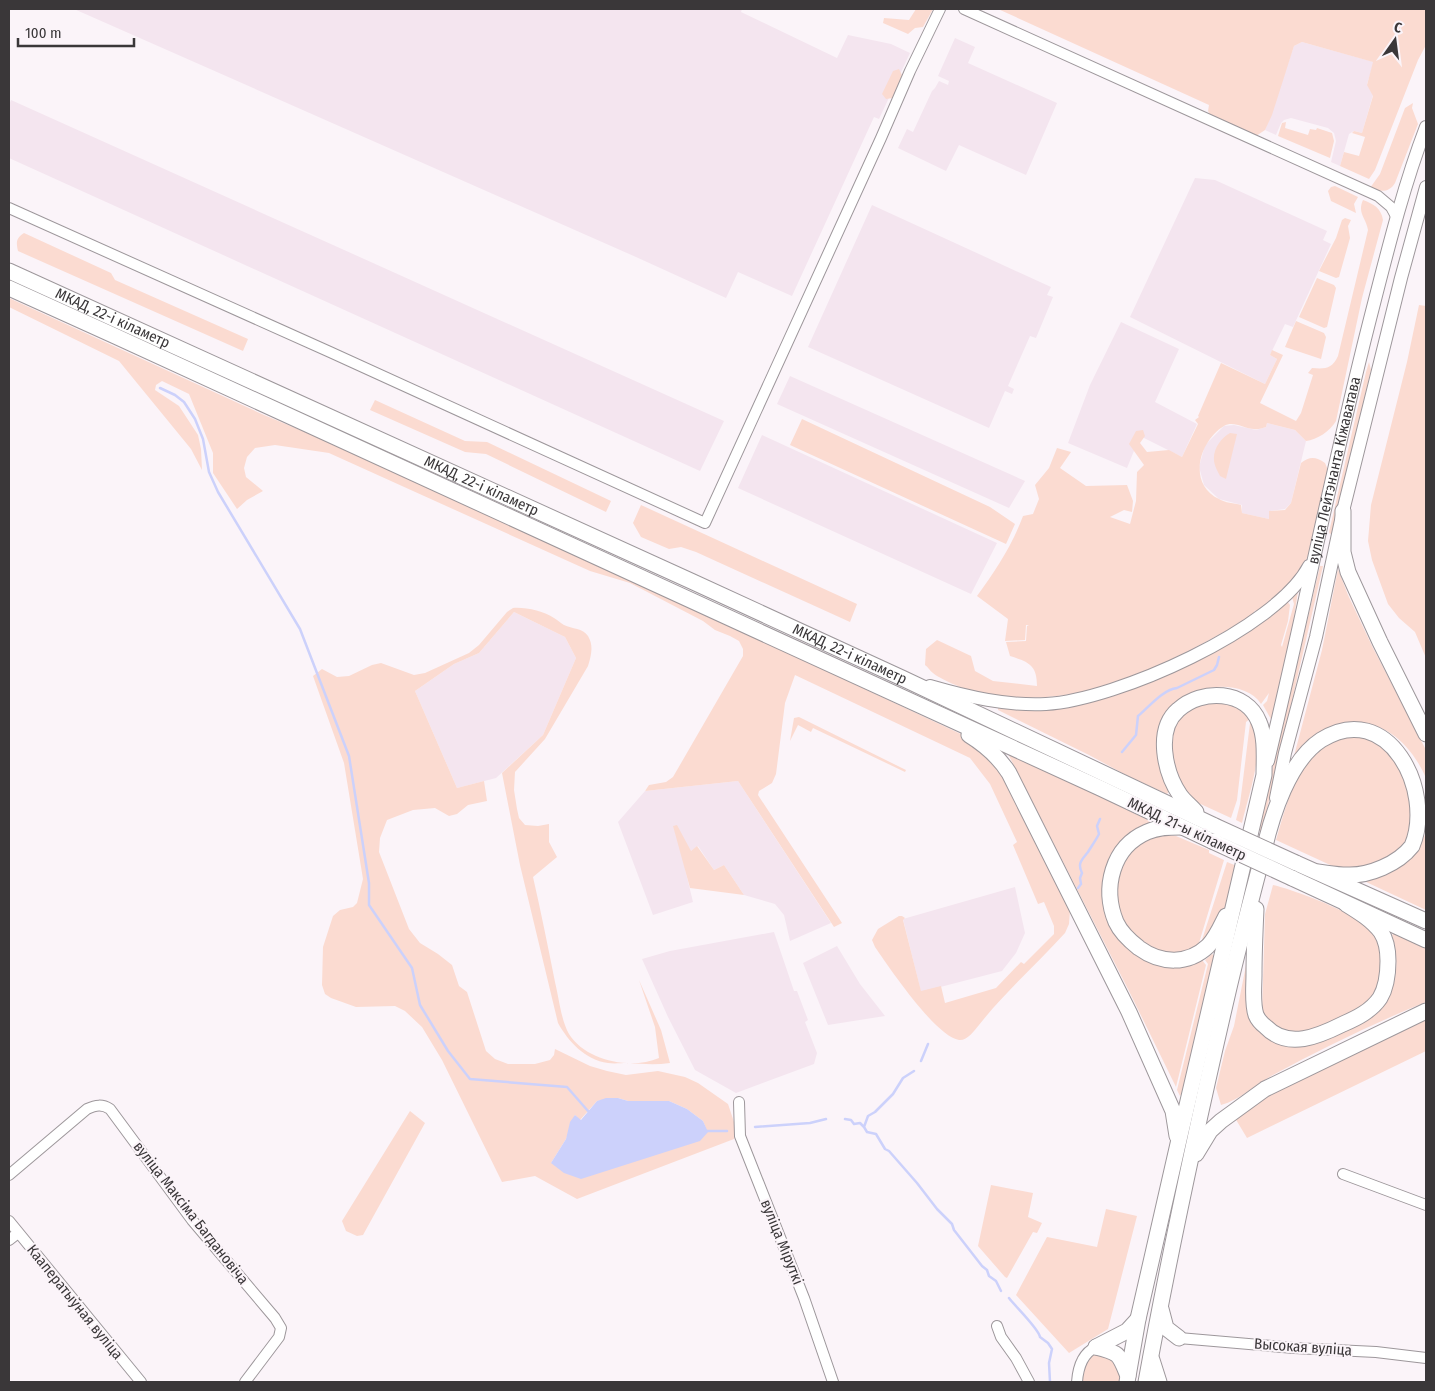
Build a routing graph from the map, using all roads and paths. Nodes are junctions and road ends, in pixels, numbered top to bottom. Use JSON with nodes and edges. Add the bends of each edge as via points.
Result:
{"nodes":[{"id":1,"x":940,"y":9,"type":"edge"},
{"id":2,"x":964,"y":9,"type":"edge"},
{"id":3,"x":1426,"y":127,"type":"edge"},
{"id":4,"x":1426,"y":187,"type":"edge"},
{"id":5,"x":1404,"y":191,"type":"junction"},
{"id":6,"x":1378,"y":196,"type":"junction"},
{"id":7,"x":9,"y":208,"type":"edge"},
{"id":8,"x":1397,"y":218,"type":"junction"},
{"id":9,"x":9,"y":271,"type":"edge"},
{"id":10,"x":9,"y":288,"type":"edge"},
{"id":11,"x":1343,"y":511,"type":"junction"},
{"id":12,"x":1318,"y":537,"type":"junction"},
{"id":13,"x":1334,"y":547,"type":"junction"},
{"id":14,"x":1314,"y":560,"type":"junction"},
{"id":15,"x":1330,"y":568,"type":"junction"},
{"id":16,"x":902,"y":678,"type":"junction"},
{"id":17,"x":954,"y":702,"type":"joint"},
{"id":18,"x":941,"y":715,"type":"junction"},
{"id":19,"x":1426,"y":734,"type":"edge"},
{"id":20,"x":1264,"y":775,"type":"junction"},
{"id":21,"x":1272,"y":818,"type":"junction"},
{"id":22,"x":1211,"y":823,"type":"junction"},
{"id":23,"x":1184,"y":827,"type":"junction"},
{"id":24,"x":1318,"y":872,"type":"junction"},
{"id":25,"x":1258,"y":876,"type":"junction"},
{"id":26,"x":1237,"y":895,"type":"junction"},
{"id":27,"x":1346,"y":904,"type":"junction"},
{"id":28,"x":1426,"y":921,"type":"edge"},
{"id":29,"x":1426,"y":940,"type":"edge"},
{"id":30,"x":1426,"y":1011,"type":"edge"},
{"id":31,"x":739,"y":1102,"type":"dead end"},
{"id":32,"x":1178,"y":1144,"type":"junction"},
{"id":33,"x":1189,"y":1164,"type":"junction"},
{"id":34,"x":1343,"y":1174,"type":"dead end"},
{"id":35,"x":9,"y":1175,"type":"edge"},
{"id":36,"x":1426,"y":1206,"type":"edge"},
{"id":37,"x":9,"y":1221,"type":"edge"},
{"id":38,"x":18,"y":1233,"type":"junction"},
{"id":39,"x":9,"y":1240,"type":"edge"},
{"id":40,"x":1160,"y":1309,"type":"junction"},
{"id":41,"x":1138,"y":1319,"type":"junction"},
{"id":42,"x":998,"y":1326,"type":"dead end"},
{"id":43,"x":1179,"y":1338,"type":"junction"},
{"id":44,"x":1096,"y":1346,"type":"junction"},
{"id":45,"x":1151,"y":1356,"type":"junction"},
{"id":46,"x":1426,"y":1358,"type":"edge"},
{"id":47,"x":1127,"y":1379,"type":"edge"},
{"id":48,"x":141,"y":1382,"type":"edge"},
{"id":49,"x":245,"y":1382,"type":"edge"},
{"id":50,"x":832,"y":1382,"type":"edge"},
{"id":51,"x":1029,"y":1382,"type":"edge"},
{"id":52,"x":1077,"y":1382,"type":"edge"},
{"id":53,"x":1146,"y":1382,"type":"edge"},
{"id":54,"x":1159,"y":1382,"type":"edge"}],
"edges":[{"from":1,"to":7,"type":"street","via":[[705,524]]},
{"from":2,"to":6,"type":"street"},
{"from":3,"to":5,"type":"main road","name":"вуліца Лейтэнанта Кіжаватава"},
{"from":4,"to":11,"type":"main road","name":"вуліца Лейтэнанта Кіжаватава"},
{"from":5,"to":6,"type":"street","via":[[1394,196]]},
{"from":5,"to":8,"type":"main road","name":"вуліца Лейтэнанта Кіжаватава"},
{"from":6,"to":8,"type":"street","via":[[1391,207]]},
{"from":8,"to":12,"type":"main road","name":"вуліца Лейтэнанта Кіжаватава","via":[[1357,369]]},
{"from":9,"to":16,"type":"highway","name":"МКАД, 22-і кіламетр"},
{"from":10,"to":18,"type":"highway","name":"МКАД, 22-і кіламетр"},
{"from":11,"to":13,"type":"main road","name":"вуліца Лейтэнанта Кіжаватава"},
{"from":11,"to":19,"type":"highway","via":[[1343,552],[1348,572]]},
{"from":12,"to":13,"type":"main road","via":[[1327,547]]},
{"from":12,"to":14,"type":"main road","name":"вуліца Лейтэнанта Кіжаватава"},
{"from":12,"to":16,"type":"main road","via":[[1304,576],[1276,605],[1203,651],[1131,684],[1076,700],[1016,704],[985,700]]},
{"from":13,"to":15,"type":"main road","name":"вуліца Лейтэнанта Кіжаватава"},
{"from":14,"to":15,"type":"main road","via":[[1320,560]]},
{"from":14,"to":20,"type":"main road","name":"вуліца Лейтэнанта Кіжаватава"},
{"from":15,"to":21,"type":"main road","name":"вуліца Лейтэнанта Кіжаватава"},
{"from":16,"to":17,"type":"highway","name":"МКАД, 22-і кіламетр"},
{"from":17,"to":22,"type":"highway","name":"МКАД, 21-ы кіламетр"},
{"from":18,"to":23,"type":"highway","name":"МКАД, 21-ы кіламетр"},
{"from":18,"to":32,"type":"highway","via":[[978,740],[1009,773],[1125,1004],[1173,1111]]},
{"from":20,"to":22,"type":"highway","via":[[1263,734],[1255,714],[1244,702],[1228,696],[1208,696],[1178,709],[1169,722],[1164,742],[1168,770],[1181,797]]},
{"from":20,"to":26,"type":"highway","name":"вуліца Лейтэнанта Кіжаватава"},
{"from":21,"to":24,"type":"highway","via":[[1288,780],[1301,760],[1326,737],[1350,729],[1365,729],[1380,734],[1402,751],[1418,775],[1426,805],[1422,830],[1416,841],[1394,862],[1363,874]]},
{"from":21,"to":25,"type":"highway","name":"вуліца Лейтэнанта Кіжаватава"},
{"from":22,"to":24,"type":"highway","name":"МКАД, 21-ы кіламетр","bridge":true},
{"from":23,"to":26,"type":"highway","via":[[1149,831],[1135,838],[1118,856],[1110,882],[1110,896],[1116,922],[1122,932],[1157,958],[1180,960],[1192,957],[1209,945],[1217,934]]},
{"from":23,"to":27,"type":"highway","name":"МКАД, 21-ы кіламетр","bridge":true},
{"from":24,"to":28,"type":"highway","name":"МКАД, 21-ы кіламетр"},
{"from":25,"to":27,"type":"highway","via":[[1254,1007],[1260,1022],[1278,1037],[1311,1038],[1355,1019],[1380,998],[1388,968],[1386,941],[1373,923]]},
{"from":25,"to":33,"type":"highway"},
{"from":26,"to":32,"type":"highway"},
{"from":27,"to":29,"type":"highway","name":"МКАД, 21-ы кіламетр"},
{"from":30,"to":33,"type":"highway","via":[[1265,1089],[1216,1126]]},
{"from":31,"to":50,"type":"street","name":"вуліца Міруткі","via":[[740,1136],[804,1298]]},
{"from":32,"to":41,"type":"highway"},
{"from":33,"to":40,"type":"highway"},
{"from":34,"to":36,"type":"street"},
{"from":35,"to":49,"type":"street","name":"вуліца Максіма Багдановіча","via":[[87,1109],[96,1105],[110,1109],[192,1220],[281,1328],[279,1337]]},
{"from":37,"to":38,"type":"street","name":"Кааператыўная вуліца"},
{"from":38,"to":39,"type":"street"},
{"from":38,"to":48,"type":"street","name":"Кааператыўная вуліца"},
{"from":40,"to":43,"type":"highway","via":[[1166,1328]]},
{"from":40,"to":45,"type":"highway"},
{"from":41,"to":44,"type":"highway","via":[[1127,1331]]},
{"from":41,"to":47,"type":"highway"},
{"from":42,"to":51,"type":"street","via":[[1001,1337]]},
{"from":43,"to":45,"type":"highway","via":[[1170,1340]]},
{"from":43,"to":46,"type":"street","name":"Высокая вуліца"},
{"from":44,"to":47,"type":"highway","via":[[1120,1356]]},
{"from":44,"to":52,"type":"street","via":[[1084,1358]]},
{"from":45,"to":53,"type":"highway"},
{"from":45,"to":54,"type":"highway"}]}
